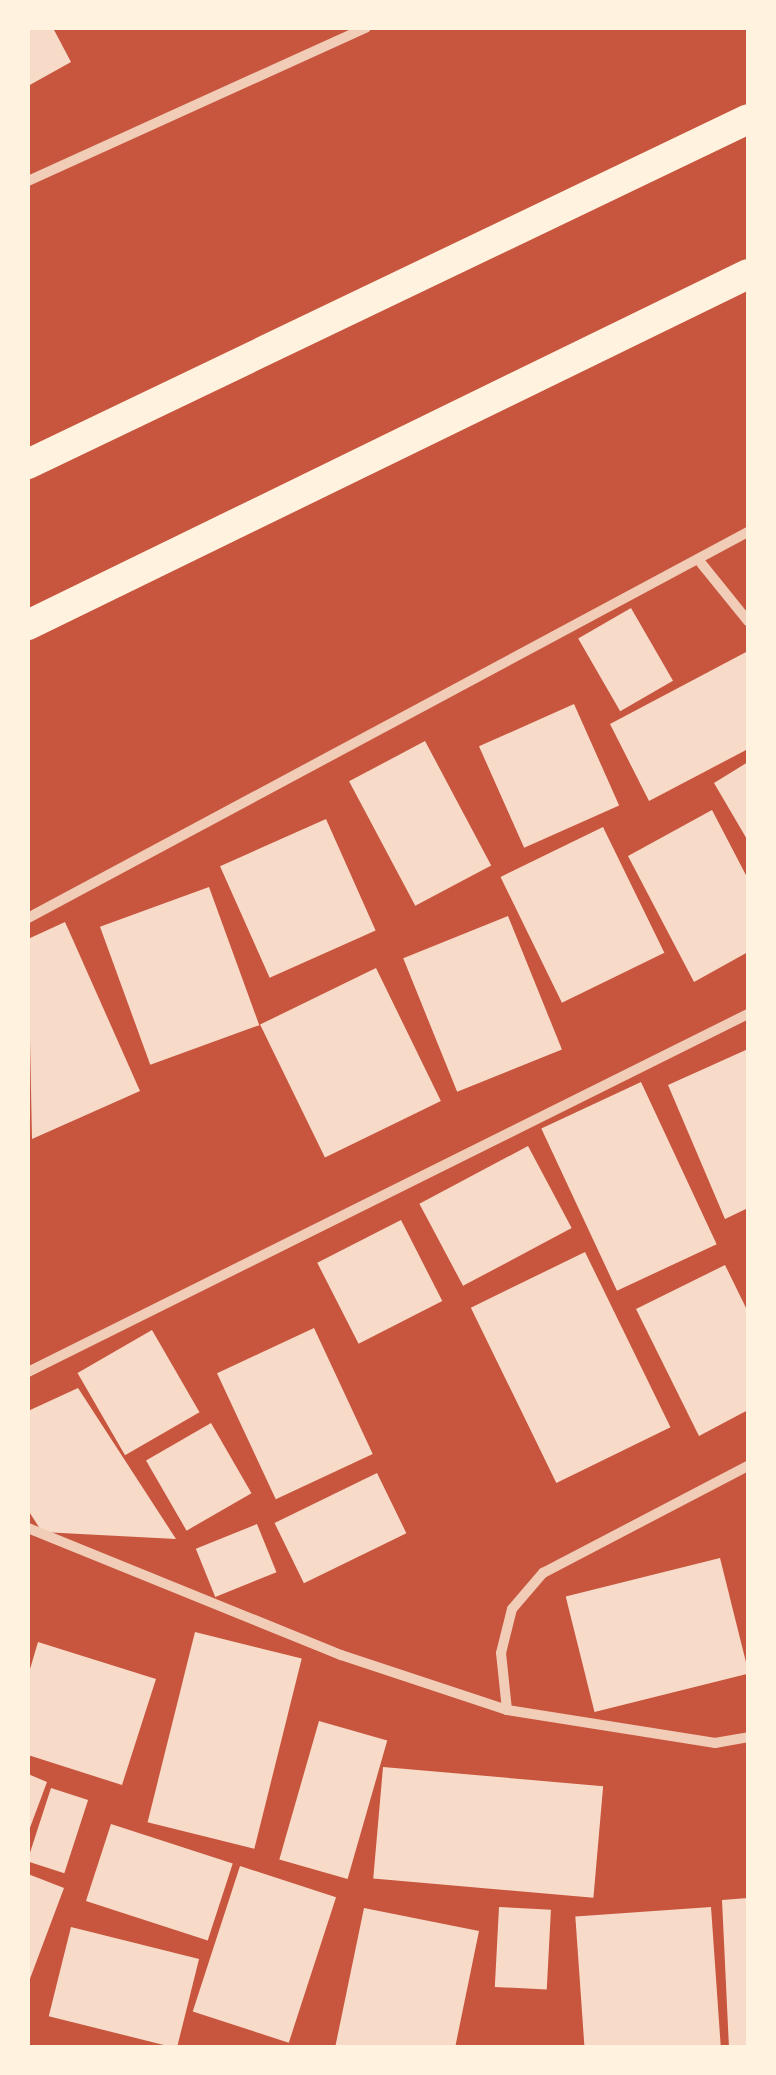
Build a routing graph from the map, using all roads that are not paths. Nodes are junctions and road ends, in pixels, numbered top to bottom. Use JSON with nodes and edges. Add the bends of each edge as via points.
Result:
{"nodes":[{"id":1,"x":366,"y":28,"type":"edge"},
{"id":2,"x":748,"y":119,"type":"edge"},
{"id":3,"x":28,"y":182,"type":"edge"},
{"id":4,"x":748,"y":274,"type":"edge"},
{"id":5,"x":28,"y":464,"type":"edge"},
{"id":6,"x":748,"y":532,"type":"edge"},
{"id":7,"x":701,"y":563,"type":"junction"},
{"id":8,"x":748,"y":621,"type":"edge"},
{"id":9,"x":28,"y":625,"type":"edge"},
{"id":10,"x":28,"y":918,"type":"edge"},
{"id":11,"x":748,"y":1014,"type":"edge"},
{"id":12,"x":28,"y":1372,"type":"edge"},
{"id":13,"x":748,"y":1466,"type":"edge"},
{"id":14,"x":28,"y":1528,"type":"edge"},
{"id":15,"x":507,"y":1710,"type":"junction"},
{"id":16,"x":748,"y":1737,"type":"edge"}],
"edges":[{"from":1,"to":3,"type":"street"},
{"from":2,"to":5,"type":"highway"},
{"from":4,"to":9,"type":"highway"},
{"from":6,"to":7,"type":"street"},
{"from":7,"to":8,"type":"street"},
{"from":7,"to":10,"type":"street"},
{"from":11,"to":12,"type":"street"},
{"from":13,"to":15,"type":"street","via":[[543,1573],[512,1609],[501,1654]]},
{"from":14,"to":15,"type":"street","via":[[341,1654]]},
{"from":15,"to":16,"type":"street","via":[[715,1743]]}]}
